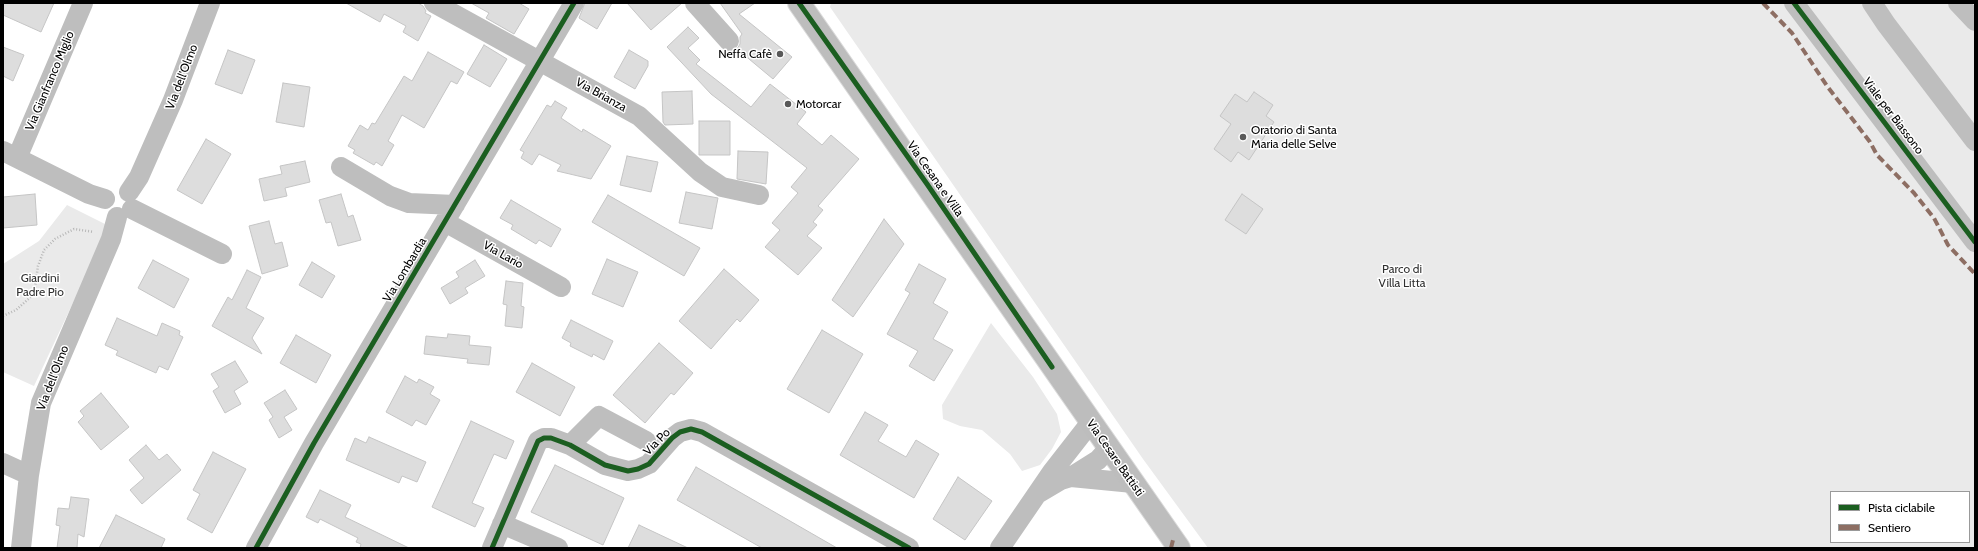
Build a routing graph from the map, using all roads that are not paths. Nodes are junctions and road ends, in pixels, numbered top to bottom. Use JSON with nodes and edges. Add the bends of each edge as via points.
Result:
{"nodes":[{"id":1,"x":83,"y":3,"type":"edge"},
{"id":2,"x":210,"y":3,"type":"edge"},
{"id":3,"x":434,"y":3,"type":"edge"},
{"id":4,"x":574,"y":3,"type":"edge"},
{"id":5,"x":695,"y":3,"type":"edge"},
{"id":6,"x":799,"y":3,"type":"edge"},
{"id":7,"x":1794,"y":3,"type":"edge"},
{"id":8,"x":1872,"y":3,"type":"edge"},
{"id":9,"x":1958,"y":3,"type":"edge"},
{"id":10,"x":1975,"y":21,"type":"edge"},
{"id":11,"x":729,"y":41,"type":"dead end"},
{"id":12,"x":540,"y":61,"type":"junction"},
{"id":13,"x":1975,"y":141,"type":"edge"},
{"id":14,"x":10,"y":155,"type":"edge"},
{"id":15,"x":341,"y":167,"type":"dead end"},
{"id":16,"x":759,"y":196,"type":"dead end"},
{"id":17,"x":455,"y":205,"type":"junction"},
{"id":18,"x":126,"y":206,"type":"junction"},
{"id":19,"x":445,"y":222,"type":"junction"},
{"id":20,"x":1975,"y":242,"type":"edge"},
{"id":21,"x":222,"y":254,"type":"dead end"},
{"id":22,"x":561,"y":287,"type":"dead end"},
{"id":23,"x":1052,"y":367,"type":"joint"},
{"id":24,"x":1090,"y":422,"type":"junction"},
{"id":25,"x":646,"y":441,"type":"dead end"},
{"id":26,"x":570,"y":445,"type":"junction"},
{"id":27,"x":1109,"y":448,"type":"junction"},
{"id":28,"x":3,"y":463,"type":"edge"},
{"id":29,"x":29,"y":475,"type":"junction"},
{"id":30,"x":1071,"y":478,"type":"junction"},
{"id":31,"x":1132,"y":483,"type":"junction"},
{"id":32,"x":1038,"y":494,"type":"junction"},
{"id":33,"x":502,"y":524,"type":"junction"},
{"id":34,"x":21,"y":548,"type":"edge"},
{"id":35,"x":256,"y":548,"type":"edge"},
{"id":36,"x":492,"y":548,"type":"edge"},
{"id":37,"x":558,"y":548,"type":"edge"},
{"id":38,"x":909,"y":548,"type":"edge"},
{"id":39,"x":1000,"y":548,"type":"edge"},
{"id":40,"x":1179,"y":548,"type":"edge"}],
"edges":[{"from":1,"to":14,"type":"street","name":"Via Gianfranco Miglio"},
{"from":2,"to":18,"type":"street","name":"Via dell'Olmo","via":[[173,100]]},
{"from":3,"to":12,"type":"street","name":"Via Brianza"},
{"from":4,"to":12,"type":"street","name":"Via Lombardia"},
{"from":5,"to":11,"type":"street"},
{"from":6,"to":23,"type":"main road","name":"Via Cesana e Villa"},
{"from":7,"to":20,"type":"street","name":"Viale per Biassono"},
{"from":8,"to":13,"type":"street"},
{"from":9,"to":10,"type":"street"},
{"from":12,"to":16,"type":"street","name":"Via Brianza","via":[[639,116],[700,172],[722,187]]},
{"from":12,"to":17,"type":"street","name":"Via Lombardia"},
{"from":14,"to":18,"type":"street","via":[[89,194],[105,199],[109,213]]},
{"from":15,"to":17,"type":"street","via":[[409,203]]},
{"from":17,"to":19,"type":"street","name":"Via Lombardia"},
{"from":18,"to":21,"type":"street"},
{"from":18,"to":29,"type":"street","name":"Via dell'Olmo","via":[[41,403]]},
{"from":19,"to":22,"type":"street","name":"Via Lario"},
{"from":19,"to":35,"type":"street","name":"Via Lombardia","via":[[314,443]]},
{"from":23,"to":24,"type":"main road","name":"Via Cesare Battisti"},
{"from":24,"to":27,"type":"main road","name":"Via Cesare Battisti"},
{"from":24,"to":32,"type":"street"},
{"from":25,"to":26,"type":"street","name":"Via Po","via":[[599,416]]},
{"from":26,"to":33,"type":"street","name":"Via Po","via":[[550,438],[538,441]]},
{"from":26,"to":38,"type":"street","name":"Via Po","via":[[605,465],[628,471],[649,464],[680,432],[692,429],[702,432]]},
{"from":27,"to":30,"type":"street","via":[[1098,460]]},
{"from":27,"to":31,"type":"main road","name":"Via Cesare Battisti"},
{"from":28,"to":29,"type":"street"},
{"from":29,"to":34,"type":"street","name":"Via dell'Olmo"},
{"from":30,"to":31,"type":"street"},
{"from":30,"to":32,"type":"street","via":[[1061,480]]},
{"from":31,"to":40,"type":"main road","name":"Via Cesare Battisti"},
{"from":32,"to":39,"type":"street"},
{"from":33,"to":36,"type":"street","name":"Via Po"},
{"from":33,"to":37,"type":"street"}]}
